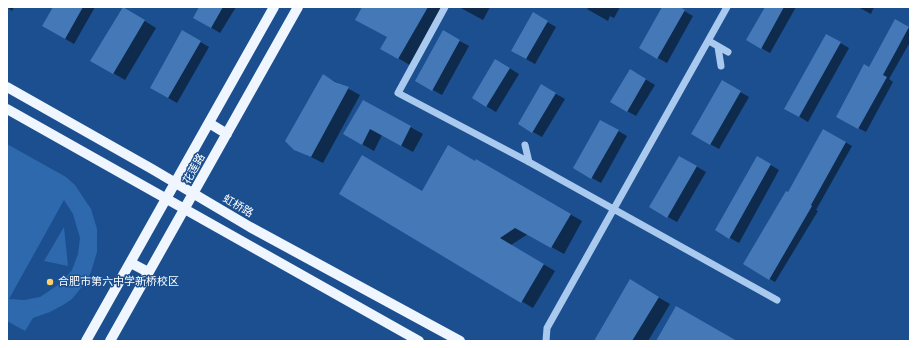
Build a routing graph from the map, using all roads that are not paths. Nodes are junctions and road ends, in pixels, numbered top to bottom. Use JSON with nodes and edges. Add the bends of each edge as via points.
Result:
{"nodes":[{"id":1,"x":274,"y":7,"type":"edge"},
{"id":2,"x":298,"y":7,"type":"edge"},
{"id":3,"x":445,"y":7,"type":"edge"},
{"id":4,"x":727,"y":7,"type":"edge"},
{"id":5,"x":709,"y":41,"type":"junction"},
{"id":6,"x":718,"y":47,"type":"junction"},
{"id":7,"x":728,"y":52,"type":"dead end"},
{"id":8,"x":721,"y":66,"type":"dead end"},
{"id":9,"x":7,"y":87,"type":"edge"},
{"id":10,"x":7,"y":109,"type":"edge"},
{"id":11,"x":209,"y":124,"type":"junction"},
{"id":12,"x":227,"y":134,"type":"junction"},
{"id":13,"x":525,"y":146,"type":"dead end"},
{"id":14,"x":118,"y":150,"type":"junction"},
{"id":15,"x":529,"y":162,"type":"junction"},
{"id":16,"x":109,"y":166,"type":"junction"},
{"id":17,"x":176,"y":183,"type":"junction"},
{"id":18,"x":193,"y":194,"type":"junction"},
{"id":19,"x":167,"y":198,"type":"junction"},
{"id":20,"x":184,"y":209,"type":"junction"},
{"id":21,"x":614,"y":210,"type":"junction"},
{"id":22,"x":250,"y":227,"type":"junction"},
{"id":23,"x":242,"y":241,"type":"junction"},
{"id":24,"x":131,"y":262,"type":"junction"},
{"id":25,"x":148,"y":272,"type":"junction"},
{"id":26,"x":776,"y":300,"type":"dead end"},
{"id":27,"x":86,"y":341,"type":"edge"},
{"id":28,"x":110,"y":341,"type":"edge"},
{"id":29,"x":419,"y":341,"type":"edge"},
{"id":30,"x":460,"y":341,"type":"edge"},
{"id":31,"x":546,"y":341,"type":"edge"}],
"edges":[{"from":1,"to":11,"type":"main road","name":"花莲路"},
{"from":2,"to":12,"type":"main road","name":"花莲路"},
{"from":3,"to":15,"type":"street","via":[[398,93]]},
{"from":4,"to":5,"type":"street"},
{"from":5,"to":6,"type":"street"},
{"from":5,"to":21,"type":"street"},
{"from":6,"to":7,"type":"street"},
{"from":6,"to":8,"type":"street"},
{"from":9,"to":14,"type":"main road","name":"虹桥路"},
{"from":10,"to":16,"type":"main road"},
{"from":11,"to":12,"type":"main road"},
{"from":11,"to":17,"type":"main road","name":"花莲路"},
{"from":12,"to":18,"type":"main road","name":"花莲路"},
{"from":13,"to":15,"type":"street"},
{"from":14,"to":16,"type":"main road"},
{"from":14,"to":17,"type":"main road","name":"虹桥路"},
{"from":15,"to":21,"type":"street"},
{"from":16,"to":19,"type":"main road"},
{"from":17,"to":18,"type":"main road","name":"虹桥路"},
{"from":17,"to":19,"type":"main road","name":"花莲路"},
{"from":18,"to":20,"type":"main road","name":"花莲路"},
{"from":18,"to":22,"type":"main road","name":"虹桥路"},
{"from":19,"to":20,"type":"main road"},
{"from":19,"to":24,"type":"main road","name":"花莲路"},
{"from":20,"to":23,"type":"main road"},
{"from":20,"to":25,"type":"main road","name":"花莲路"},
{"from":21,"to":26,"type":"street"},
{"from":21,"to":31,"type":"street","via":[[547,328]]},
{"from":22,"to":23,"type":"main road"},
{"from":22,"to":30,"type":"main road","name":"虹桥路"},
{"from":23,"to":29,"type":"main road"},
{"from":24,"to":25,"type":"main road"},
{"from":24,"to":27,"type":"main road","name":"花莲路"},
{"from":25,"to":28,"type":"main road","name":"花莲路"}]}
